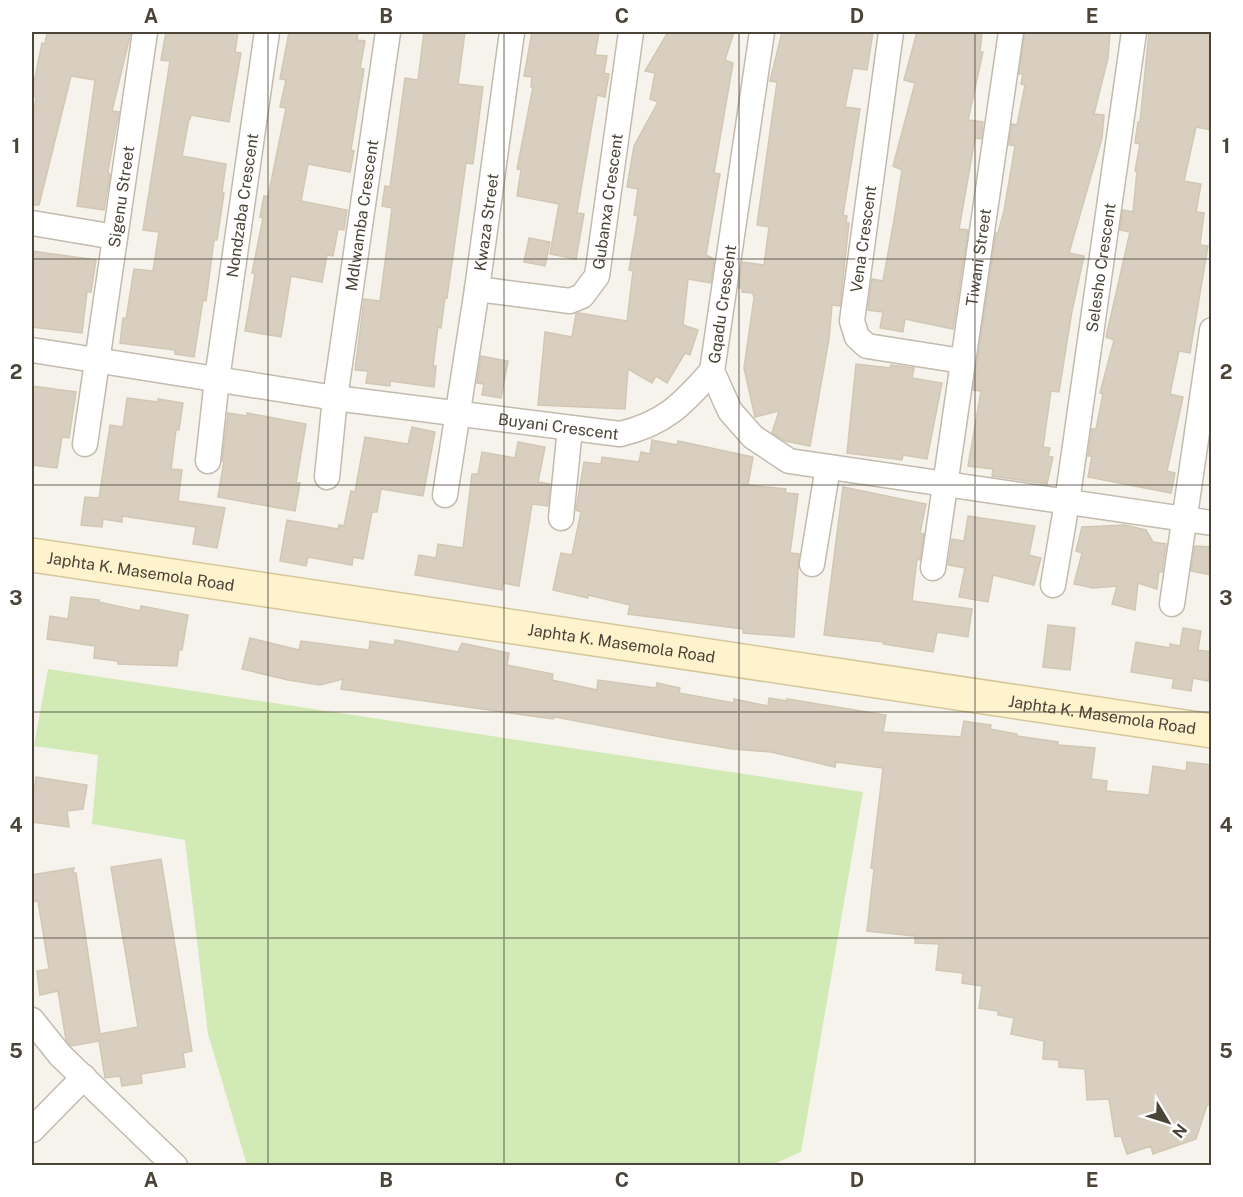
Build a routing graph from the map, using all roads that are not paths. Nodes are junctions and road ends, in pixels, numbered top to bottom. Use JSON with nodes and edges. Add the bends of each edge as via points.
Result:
{"nodes":[{"id":1,"x":145,"y":32,"type":"edge"},
{"id":2,"x":267,"y":32,"type":"edge"},
{"id":3,"x":388,"y":32,"type":"edge"},
{"id":4,"x":512,"y":32,"type":"edge"},
{"id":5,"x":631,"y":32,"type":"edge"},
{"id":6,"x":762,"y":32,"type":"edge"},
{"id":7,"x":891,"y":32,"type":"edge"},
{"id":8,"x":1011,"y":32,"type":"edge"},
{"id":9,"x":1134,"y":32,"type":"edge"},
{"id":10,"x":32,"y":223,"type":"edge"},
{"id":11,"x":115,"y":237,"type":"junction"},
{"id":12,"x":477,"y":289,"type":"junction"},
{"id":13,"x":1212,"y":330,"type":"edge"},
{"id":14,"x":32,"y":350,"type":"edge"},
{"id":15,"x":97,"y":360,"type":"junction"},
{"id":16,"x":962,"y":361,"type":"junction"},
{"id":17,"x":712,"y":371,"type":"junction"},
{"id":18,"x":217,"y":379,"type":"junction"},
{"id":19,"x":336,"y":398,"type":"junction"},
{"id":20,"x":456,"y":414,"type":"junction"},
{"id":21,"x":570,"y":428,"type":"junction"},
{"id":22,"x":85,"y":444,"type":"dead end"},
{"id":23,"x":208,"y":461,"type":"dead end"},
{"id":24,"x":828,"y":467,"type":"junction"},
{"id":25,"x":327,"y":477,"type":"dead end"},
{"id":26,"x":945,"y":484,"type":"junction"},
{"id":27,"x":444,"y":495,"type":"dead end"},
{"id":28,"x":1068,"y":502,"type":"junction"},
{"id":29,"x":561,"y":518,"type":"dead end"},
{"id":30,"x":1185,"y":519,"type":"junction"},
{"id":31,"x":1212,"y":523,"type":"edge"},
{"id":32,"x":32,"y":559,"type":"edge"},
{"id":33,"x":812,"y":564,"type":"dead end"},
{"id":34,"x":933,"y":568,"type":"dead end"},
{"id":35,"x":1053,"y":585,"type":"dead end"},
{"id":36,"x":1172,"y":604,"type":"dead end"},
{"id":37,"x":1212,"y":731,"type":"edge"},
{"id":38,"x":32,"y":1020,"type":"edge"},
{"id":39,"x":84,"y":1077,"type":"junction"},
{"id":40,"x":32,"y":1130,"type":"edge"},
{"id":41,"x":175,"y":1166,"type":"edge"}],
"edges":[{"from":1,"to":11,"type":"street","name":"Sigenu Street"},
{"from":2,"to":18,"type":"street","name":"Nondzaba Crescent"},
{"from":3,"to":19,"type":"street","name":"Mdlwamba Crescent"},
{"from":4,"to":12,"type":"street","name":"Kwaza Street"},
{"from":5,"to":12,"type":"street","name":"Gubanxa Crescent","via":[[597,276],[582,296],[570,301]]},
{"from":6,"to":17,"type":"street","name":"Gqadu Crescent"},
{"from":7,"to":16,"type":"street","name":"Vena Crescent","via":[[852,321],[857,337],[867,346]]},
{"from":8,"to":16,"type":"street","name":"Tiwani Street"},
{"from":9,"to":28,"type":"street","name":"Selesho Crescent"},
{"from":10,"to":11,"type":"street"},
{"from":11,"to":15,"type":"street","name":"Sigenu Street"},
{"from":12,"to":20,"type":"street","name":"Kwaza Street"},
{"from":13,"to":30,"type":"street"},
{"from":14,"to":15,"type":"street","name":"Buyani Crescent"},
{"from":15,"to":18,"type":"street","name":"Buyani Crescent"},
{"from":15,"to":22,"type":"street"},
{"from":16,"to":26,"type":"street","name":"Tiwani Street"},
{"from":17,"to":21,"type":"street","name":"Buyani Crescent","via":[[667,416],[642,429],[620,434]]},
{"from":17,"to":24,"type":"street","name":"Gqadu Crescent","via":[[730,411],[753,437],[789,461]]},
{"from":18,"to":19,"type":"street","name":"Buyani Crescent"},
{"from":18,"to":23,"type":"street"},
{"from":19,"to":20,"type":"street","name":"Buyani Crescent"},
{"from":19,"to":25,"type":"street"},
{"from":20,"to":21,"type":"street","name":"Buyani Crescent"},
{"from":20,"to":27,"type":"street"},
{"from":21,"to":29,"type":"street"},
{"from":24,"to":26,"type":"street","name":"Gqadu Crescent"},
{"from":24,"to":33,"type":"street"},
{"from":26,"to":28,"type":"street","name":"Gqadu Crescent"},
{"from":26,"to":34,"type":"street"},
{"from":28,"to":30,"type":"street","name":"Gqadu Crescent"},
{"from":28,"to":35,"type":"street"},
{"from":30,"to":31,"type":"street","name":"Gqadu Crescent"},
{"from":30,"to":36,"type":"street"},
{"from":32,"to":37,"type":"main road","name":"Japhta K. Masemola Road"},
{"from":38,"to":39,"type":"street","via":[[44,1038]]},
{"from":39,"to":40,"type":"street"},
{"from":39,"to":41,"type":"street"}]}
